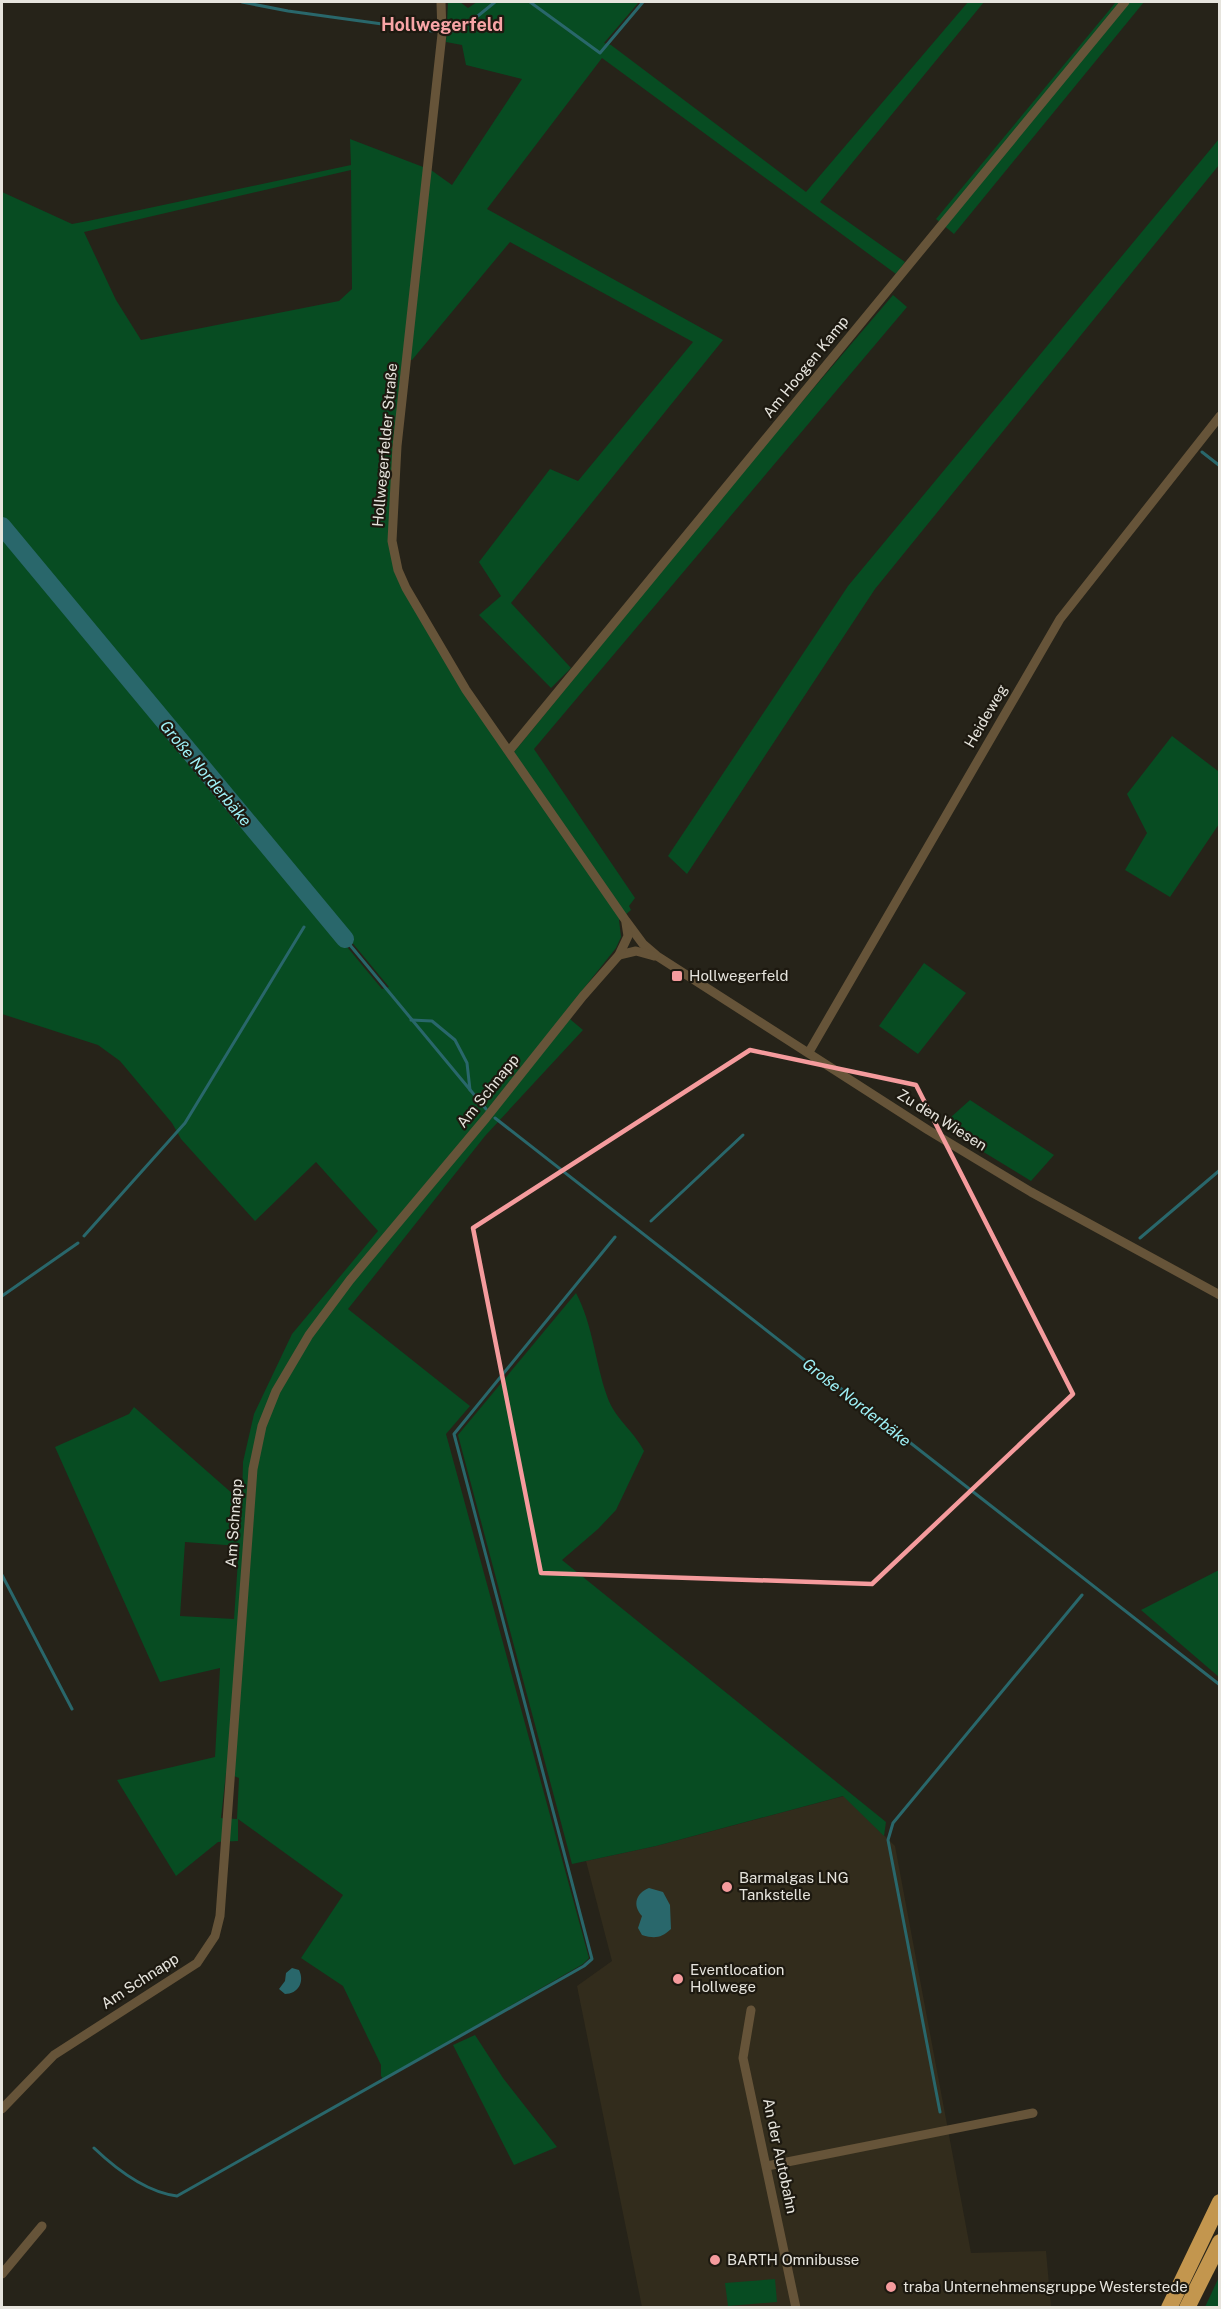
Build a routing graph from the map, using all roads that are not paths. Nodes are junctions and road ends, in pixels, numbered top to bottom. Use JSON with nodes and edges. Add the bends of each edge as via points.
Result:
{"nodes":[{"id":1,"x":441,"y":2,"type":"edge"},
{"id":2,"x":1125,"y":2,"type":"edge"},
{"id":3,"x":1220,"y":416,"type":"edge"},
{"id":4,"x":509,"y":751,"type":"junction"},
{"id":5,"x":626,"y":921,"type":"junction"},
{"id":6,"x":619,"y":955,"type":"junction"},
{"id":7,"x":657,"y":956,"type":"junction"},
{"id":8,"x":809,"y":1052,"type":"junction"},
{"id":9,"x":1220,"y":1295,"type":"edge"},
{"id":10,"x":751,"y":2010,"type":"dead end"},
{"id":11,"x":2,"y":2109,"type":"edge"},
{"id":12,"x":1033,"y":2113,"type":"dead end"},
{"id":13,"x":767,"y":2166,"type":"junction"},
{"id":14,"x":1220,"y":2202,"type":"edge"},
{"id":15,"x":42,"y":2226,"type":"dead end"},
{"id":16,"x":1220,"y":2242,"type":"edge"},
{"id":17,"x":2,"y":2274,"type":"edge"},
{"id":18,"x":796,"y":2307,"type":"edge"},
{"id":19,"x":1169,"y":2307,"type":"edge"},
{"id":20,"x":1187,"y":2307,"type":"edge"}],
"edges":[{"from":1,"to":4,"type":"street","name":"Hollwegerfelder Straße","via":[[441,44],[397,446],[392,541],[406,588],[466,690]]},
{"from":2,"to":4,"type":"street","name":"Am Hoogen Kamp"},
{"from":3,"to":8,"type":"street","name":"Heideweg","via":[[1060,620]]},
{"from":4,"to":5,"type":"street","name":"Hollwegerfelder Straße"},
{"from":5,"to":6,"type":"street","name":"Am Schnapp","via":[[628,936]]},
{"from":5,"to":7,"type":"street","name":"Hollwegerfelder Straße"},
{"from":6,"to":7,"type":"street","via":[[636,951]]},
{"from":6,"to":11,"type":"street","name":"Am Schnapp","via":[[350,1280],[276,1391],[262,1426],[253,1469],[220,1916],[215,1936],[197,1963],[54,2055]]},
{"from":7,"to":8,"type":"street","name":"Zu den Wiesen"},
{"from":8,"to":9,"type":"street","name":"Zu den Wiesen","via":[[1031,1192]]},
{"from":10,"to":13,"type":"street","name":"An der Autobahn","via":[[743,2058]]},
{"from":12,"to":13,"type":"street"},
{"from":13,"to":18,"type":"street","name":"An der Autobahn"},
{"from":14,"to":19,"type":"highway"},
{"from":15,"to":17,"type":"street"},
{"from":16,"to":20,"type":"highway"}]}
